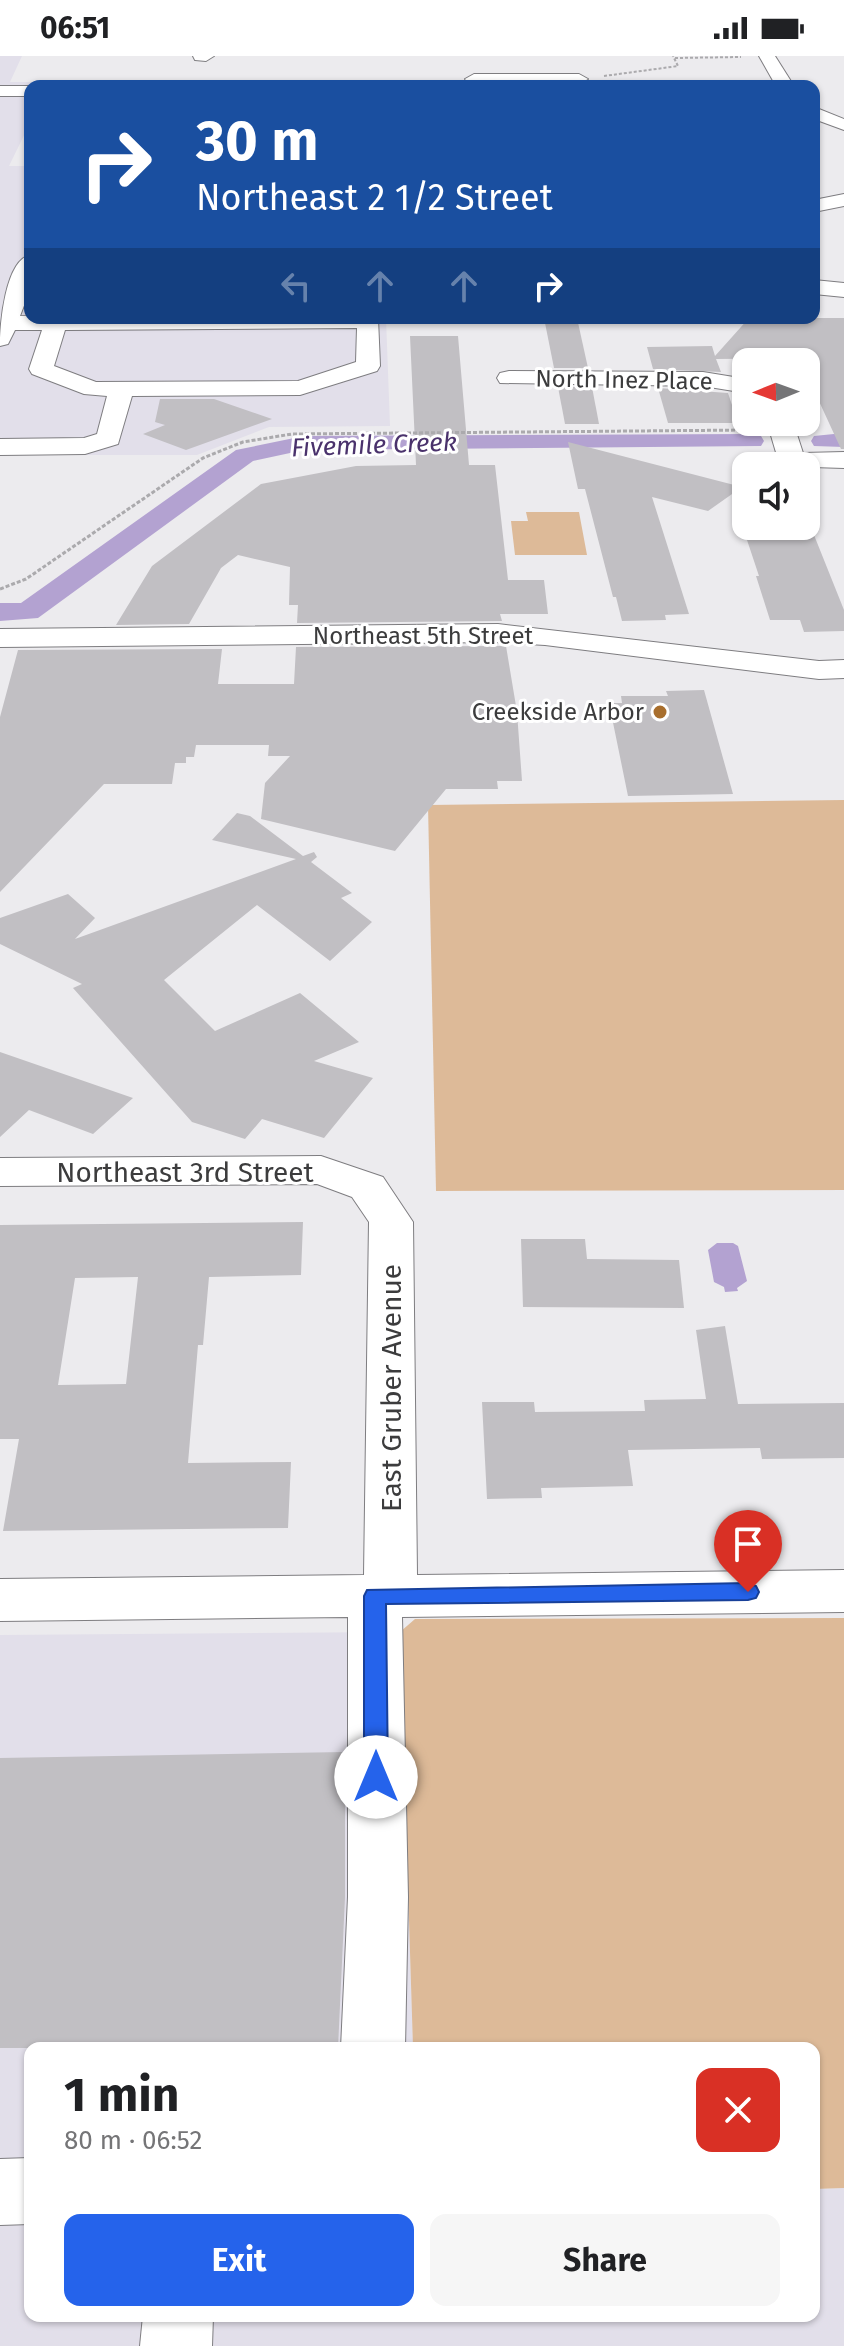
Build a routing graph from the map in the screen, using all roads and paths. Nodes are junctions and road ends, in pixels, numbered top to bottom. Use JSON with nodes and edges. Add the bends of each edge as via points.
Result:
{"nodes":[{"id":1,"x":674,"y":57,"type":"edge"},
{"id":2,"x":768,"y":57,"type":"edge"},
{"id":3,"x":463,"y":62,"type":"dead end"},
{"id":4,"x":579,"y":79,"type":"joint"},
{"id":5,"x":474,"y":80,"type":"edge"},
{"id":6,"x":553,"y":80,"type":"edge"},
{"id":7,"x":781,"y":80,"type":"edge"},
{"id":8,"x":0,"y":91,"type":"edge"},
{"id":9,"x":24,"y":91,"type":"edge"},
{"id":10,"x":0,"y":104,"type":"edge"},
{"id":11,"x":24,"y":104,"type":"edge"},
{"id":12,"x":820,"y":115,"type":"edge"},
{"id":13,"x":843,"y":125,"type":"edge"},
{"id":14,"x":820,"y":128,"type":"edge"},
{"id":15,"x":844,"y":200,"type":"edge"},
{"id":16,"x":820,"y":205,"type":"edge"},
{"id":17,"x":24,"y":259,"type":"edge"},
{"id":18,"x":820,"y":288,"type":"edge"},
{"id":19,"x":844,"y":290,"type":"edge"},
{"id":20,"x":34,"y":324,"type":"edge"},
{"id":21,"x":58,"y":324,"type":"edge"},
{"id":22,"x":369,"y":324,"type":"edge"},
{"id":23,"x":2,"y":329,"type":"edge"},
{"id":24,"x":732,"y":383,"type":"edge"},
{"id":25,"x":121,"y":389,"type":"junction"},
{"id":26,"x":512,"y":404,"type":"dead end"},
{"id":27,"x":732,"y":430,"type":"edge"},
{"id":28,"x":0,"y":447,"type":"edge"},
{"id":29,"x":844,"y":460,"type":"edge"},
{"id":30,"x":820,"y":462,"type":"edge"},
{"id":31,"x":0,"y":589,"type":"edge"},
{"id":32,"x":0,"y":638,"type":"edge"},
{"id":33,"x":844,"y":669,"type":"edge"},
{"id":34,"x":0,"y":1172,"type":"edge"},
{"id":35,"x":368,"y":1187,"type":"joint"},
{"id":36,"x":844,"y":1591,"type":"edge"},
{"id":37,"x":382,"y":1596,"type":"junction"},
{"id":38,"x":0,"y":1600,"type":"edge"},
{"id":39,"x":373,"y":2042,"type":"edge"},
{"id":40,"x":24,"y":2191,"type":"edge"},
{"id":41,"x":0,"y":2192,"type":"edge"},
{"id":42,"x":178,"y":2322,"type":"edge"},
{"id":43,"x":176,"y":2346,"type":"edge"}],
"edges":[{"from":1,"to":2,"type":"path"},
{"from":1,"to":4,"type":"path","via":[[678,66]]},
{"from":2,"to":7,"type":"street"},
{"from":3,"to":5,"type":"street"},
{"from":4,"to":6,"type":"street"},
{"from":8,"to":9,"type":"street"},
{"from":10,"to":11,"type":"street"},
{"from":12,"to":13,"type":"street"},
{"from":13,"to":14,"type":"street"},
{"from":15,"to":16,"type":"street"},
{"from":17,"to":23,"type":"street"},
{"from":18,"to":19,"type":"street"},
{"from":20,"to":23,"type":"street"},
{"from":21,"to":25,"type":"street","via":[[41,369],[93,389]]},
{"from":22,"to":25,"type":"street","via":[[368,366],[300,388]]},
{"from":24,"to":26,"type":"street","name":"North Inez Place","via":[[507,369]]},
{"from":25,"to":28,"type":"street","via":[[109,439],[85,446]]},
{"from":27,"to":31,"type":"path","via":[[292,434],[243,442],[203,458],[26,579]]},
{"from":29,"to":30,"type":"street"},
{"from":32,"to":33,"type":"street","name":"Northeast 5th Street","via":[[498,633]]},
{"from":34,"to":35,"type":"street","name":"Northeast 3rd Street","via":[[321,1170]]},
{"from":35,"to":37,"type":"street","name":"East Gruber Avenue","via":[[391,1222]]},
{"from":36,"to":37,"type":"street"},
{"from":37,"to":38,"type":"street"},
{"from":37,"to":39,"type":"street","name":"East Gruber Avenue"},
{"from":40,"to":41,"type":"street"},
{"from":42,"to":43,"type":"street"}]}
